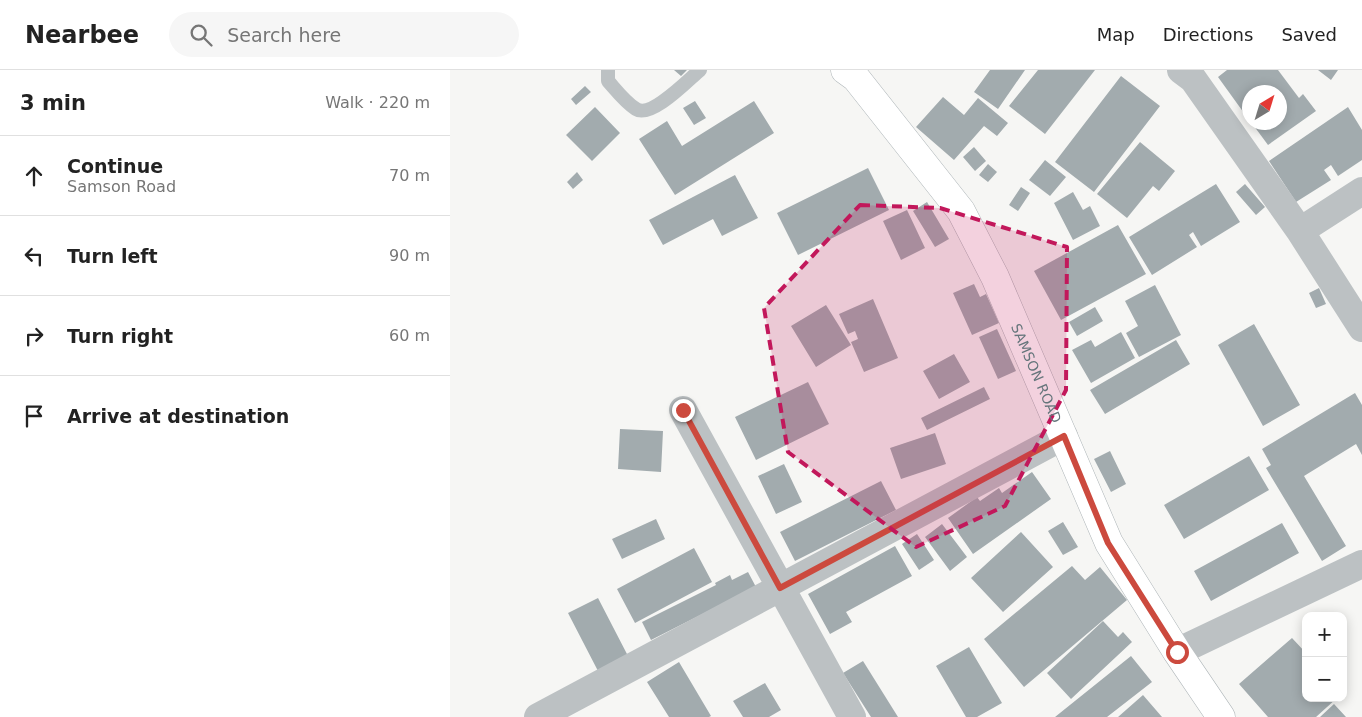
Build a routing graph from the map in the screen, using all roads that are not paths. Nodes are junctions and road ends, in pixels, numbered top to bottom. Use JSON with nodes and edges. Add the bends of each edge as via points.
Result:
{"nodes":[{"id":1,"x":608,"y":70,"type":"edge"},
{"id":2,"x":700,"y":70,"type":"edge"},
{"id":3,"x":854,"y":73,"type":"edge"},
{"id":4,"x":1191,"y":73,"type":"edge"},
{"id":5,"x":1362,"y":191,"type":"edge"},
{"id":6,"x":1300,"y":231,"type":"junction"},
{"id":7,"x":1362,"y":328,"type":"edge"},
{"id":8,"x":683,"y":410,"type":"dead end"},
{"id":9,"x":1064,"y":436,"type":"junction"},
{"id":10,"x":1362,"y":564,"type":"edge"},
{"id":11,"x":780,"y":588,"type":"junction"},
{"id":12,"x":1177,"y":652,"type":"junction"},
{"id":13,"x":538,"y":717,"type":"edge"},
{"id":14,"x":852,"y":717,"type":"edge"},
{"id":15,"x":1221,"y":717,"type":"edge"}],
"edges":[{"from":1,"to":2,"type":"lane","via":[[608,81],[636,110],[646,111],[655,108]]},
{"from":3,"to":9,"type":"street","name":"SAMSON ROAD","via":[[961,211],[995,277]]},
{"from":4,"to":6,"type":"street"},
{"from":5,"to":6,"type":"street"},
{"from":6,"to":7,"type":"street"},
{"from":8,"to":11,"type":"street"},
{"from":9,"to":11,"type":"street"},
{"from":9,"to":12,"type":"street","name":"SAMSON ROAD","via":[[1108,543]]},
{"from":10,"to":12,"type":"street"},
{"from":11,"to":13,"type":"street"},
{"from":11,"to":14,"type":"street"},
{"from":12,"to":15,"type":"street","name":"SAMSON ROAD"}]}
